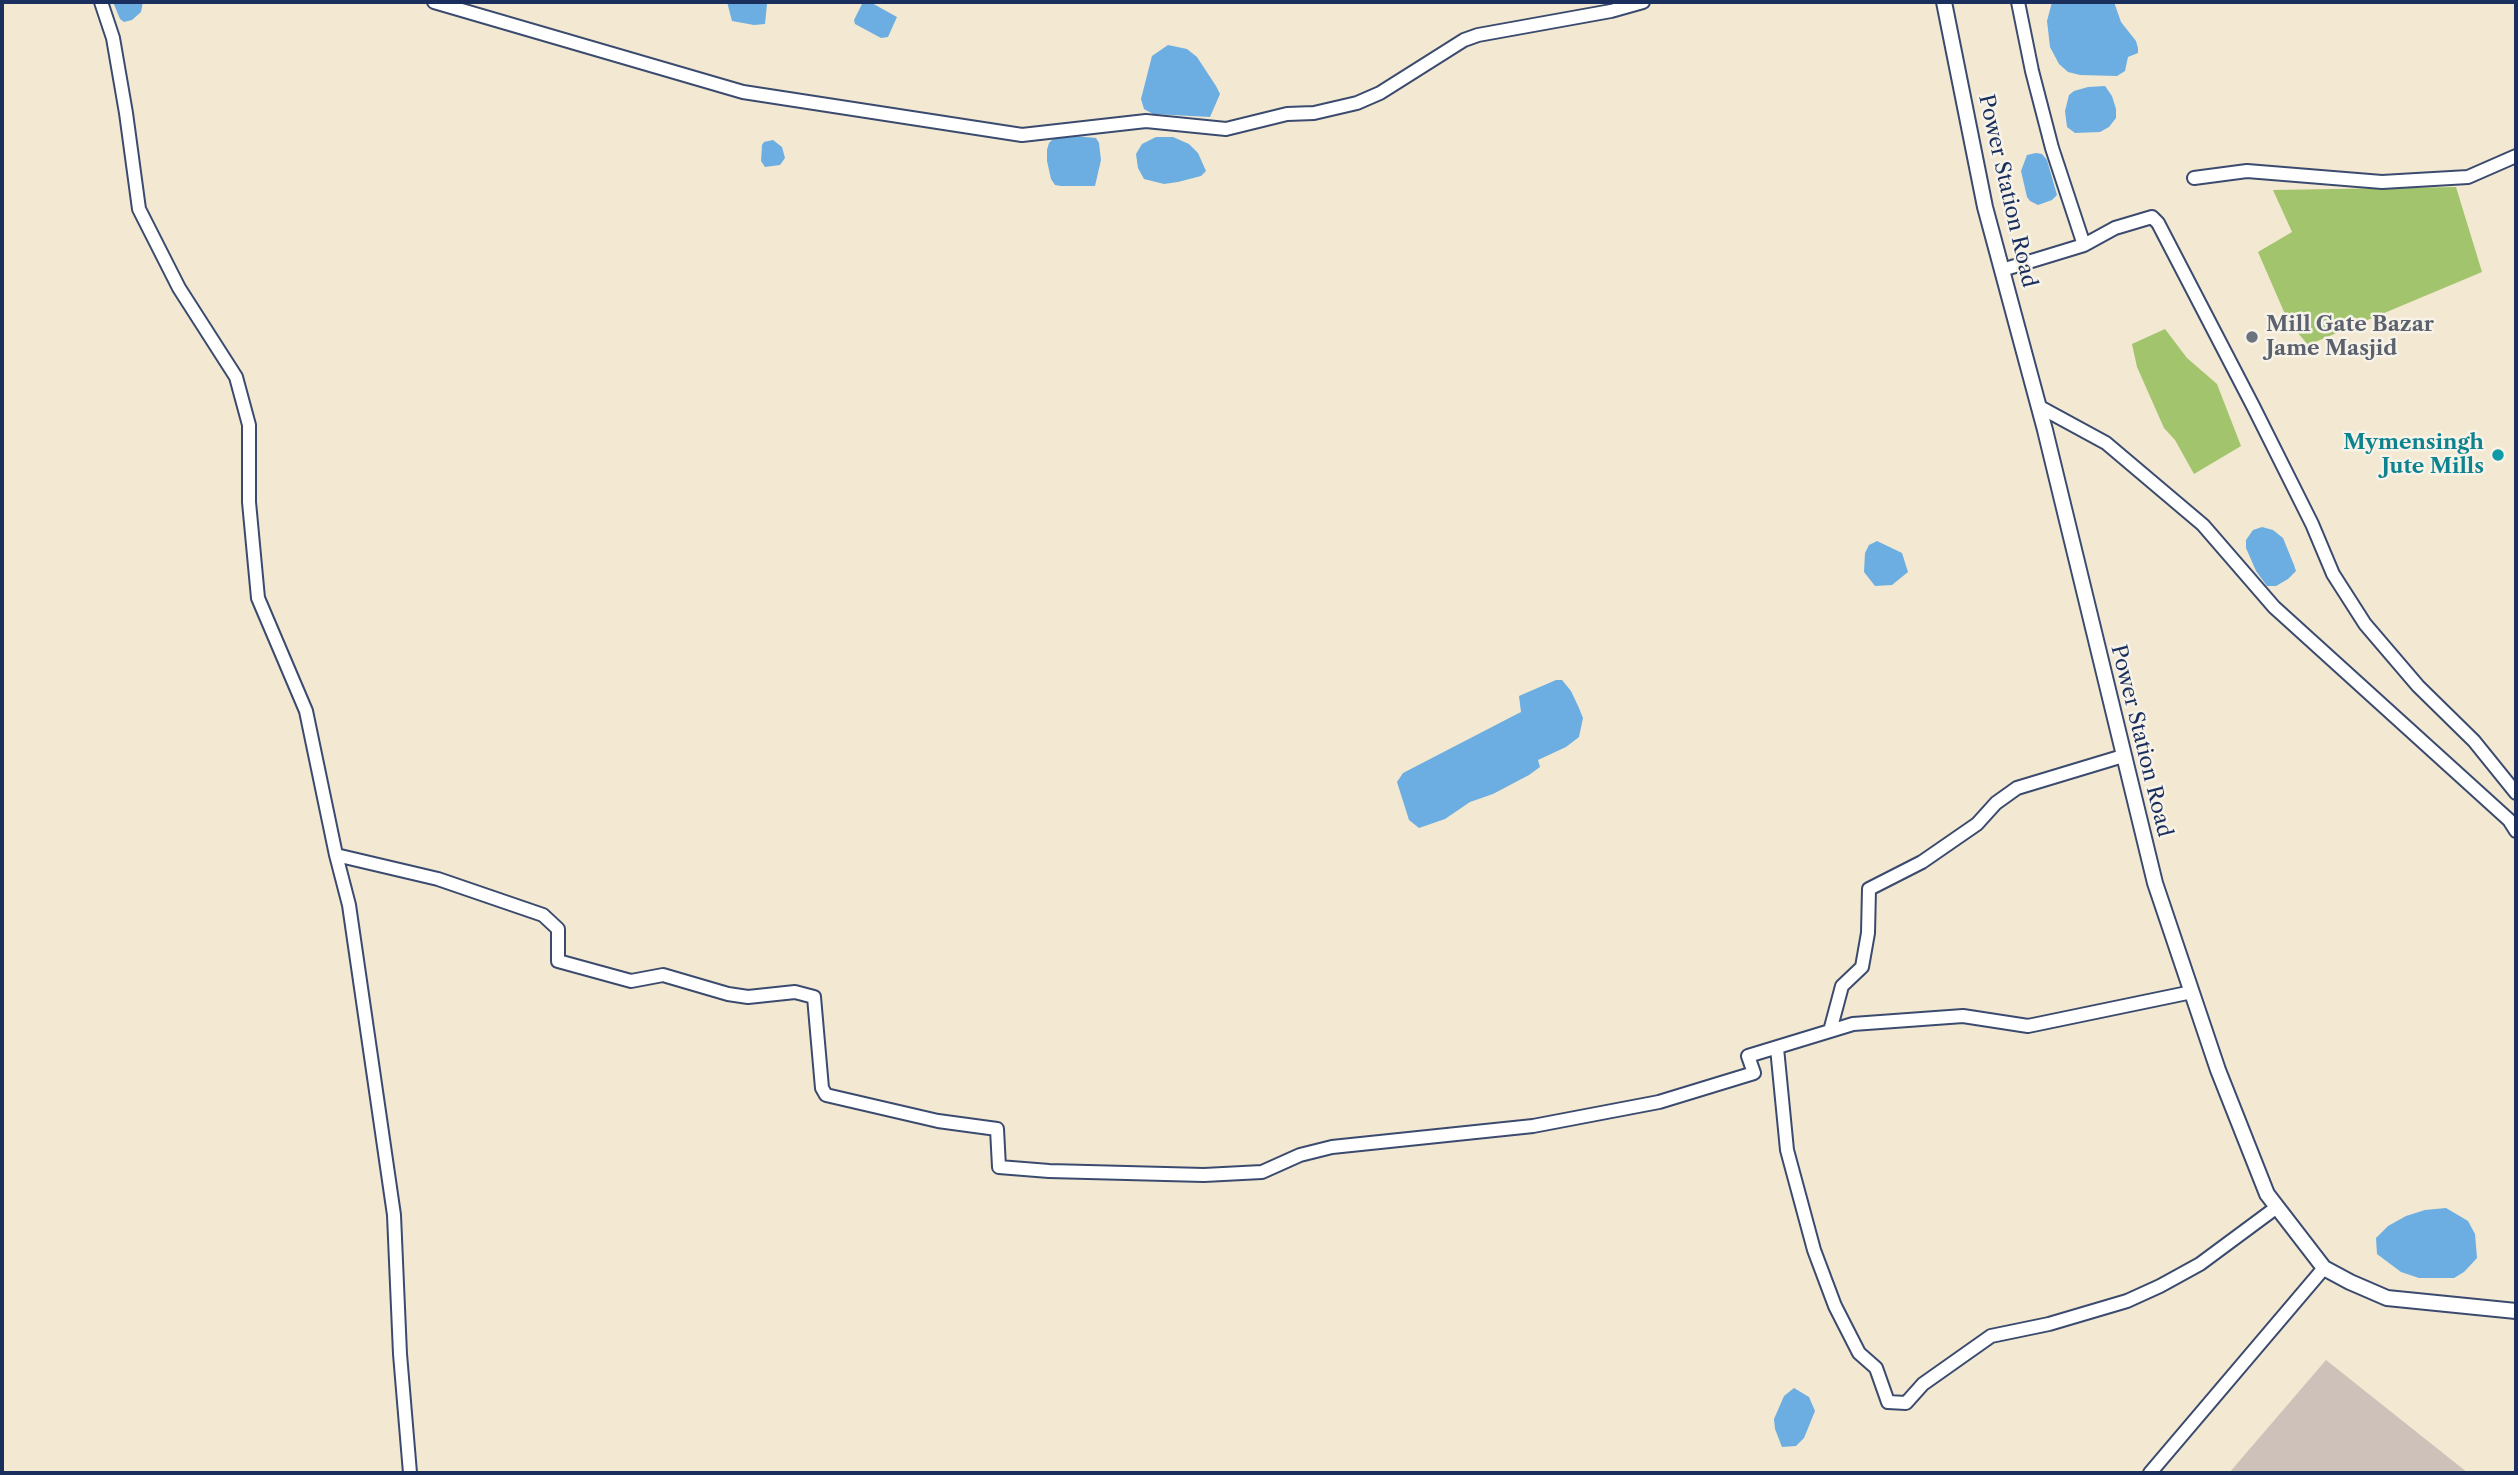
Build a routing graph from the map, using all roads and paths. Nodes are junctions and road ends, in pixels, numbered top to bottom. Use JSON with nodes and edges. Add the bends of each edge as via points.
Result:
{"nodes":[{"id":1,"x":101,"y":2,"type":"edge"},
{"id":2,"x":434,"y":2,"type":"edge"},
{"id":3,"x":1643,"y":2,"type":"edge"},
{"id":4,"x":1944,"y":2,"type":"edge"},
{"id":5,"x":2018,"y":2,"type":"edge"},
{"id":6,"x":2516,"y":156,"type":"edge"},
{"id":7,"x":2194,"y":178,"type":"dead end"},
{"id":8,"x":2084,"y":245,"type":"junction"},
{"id":9,"x":2002,"y":270,"type":"junction"},
{"id":10,"x":2038,"y":406,"type":"junction"},
{"id":11,"x":2123,"y":756,"type":"junction"},
{"id":12,"x":2516,"y":793,"type":"edge"},
{"id":13,"x":2516,"y":831,"type":"edge"},
{"id":14,"x":336,"y":855,"type":"junction"},
{"id":15,"x":2192,"y":992,"type":"junction"},
{"id":16,"x":1830,"y":1031,"type":"junction"},
{"id":17,"x":1777,"y":1048,"type":"junction"},
{"id":18,"x":2277,"y":1207,"type":"junction"},
{"id":19,"x":2323,"y":1268,"type":"junction"},
{"id":20,"x":2516,"y":1311,"type":"edge"},
{"id":21,"x":410,"y":1473,"type":"edge"},
{"id":22,"x":2150,"y":1473,"type":"edge"}],
"edges":[{"from":1,"to":14,"type":"street","via":[[113,38],[139,209],[179,288],[240,389],[249,425],[249,502],[258,598],[306,711]]},
{"from":2,"to":3,"type":"street","via":[[743,92],[1022,135],[1146,121],[1226,129],[1325,110],[1380,93],[1478,35]]},
{"from":4,"to":9,"type":"main road","name":"Power Station Road"},
{"from":5,"to":8,"type":"street","via":[[2052,148]]},
{"from":6,"to":7,"type":"street","via":[[2468,177],[2382,182],[2247,171]]},
{"from":8,"to":9,"type":"street"},
{"from":8,"to":12,"type":"street","via":[[2140,220],[2152,217],[2158,223],[2333,574],[2365,624]]},
{"from":9,"to":10,"type":"main road","name":"Power Station Road"},
{"from":10,"to":11,"type":"main road","name":"Power Station Road"},
{"from":10,"to":13,"type":"street","via":[[2106,443],[2203,525],[2274,607]]},
{"from":11,"to":15,"type":"main road","name":"Power Station Road","via":[[2155,883]]},
{"from":11,"to":16,"type":"street","via":[[2017,788],[1977,824],[1922,862],[1869,889],[1862,967],[1842,986]]},
{"from":14,"to":17,"type":"street","via":[[438,879],[543,915],[558,929],[558,961],[631,981],[663,975],[738,996],[794,992],[814,997],[826,1095],[938,1121],[997,1129],[999,1167],[1125,1174],[1262,1172],[1332,1147],[1533,1126],[1659,1102],[1754,1073],[1748,1056]]},
{"from":14,"to":21,"type":"street","via":[[349,905],[394,1215]]},
{"from":15,"to":16,"type":"street","via":[[2028,1026],[1963,1016],[1853,1024]]},
{"from":15,"to":18,"type":"main road","name":"Power Station Road","via":[[2262,1182]]},
{"from":16,"to":17,"type":"street"},
{"from":17,"to":18,"type":"street","via":[[1787,1150],[1814,1250],[1835,1306],[1859,1353],[1876,1368],[1888,1402],[1906,1403],[1923,1384],[1991,1336],[2127,1301],[2160,1286],[2200,1264]]},
{"from":18,"to":19,"type":"main road","name":"Power Station Road"},
{"from":19,"to":20,"type":"main road","name":"Power Station Road","via":[[2387,1298]]},
{"from":19,"to":22,"type":"street"}]}
